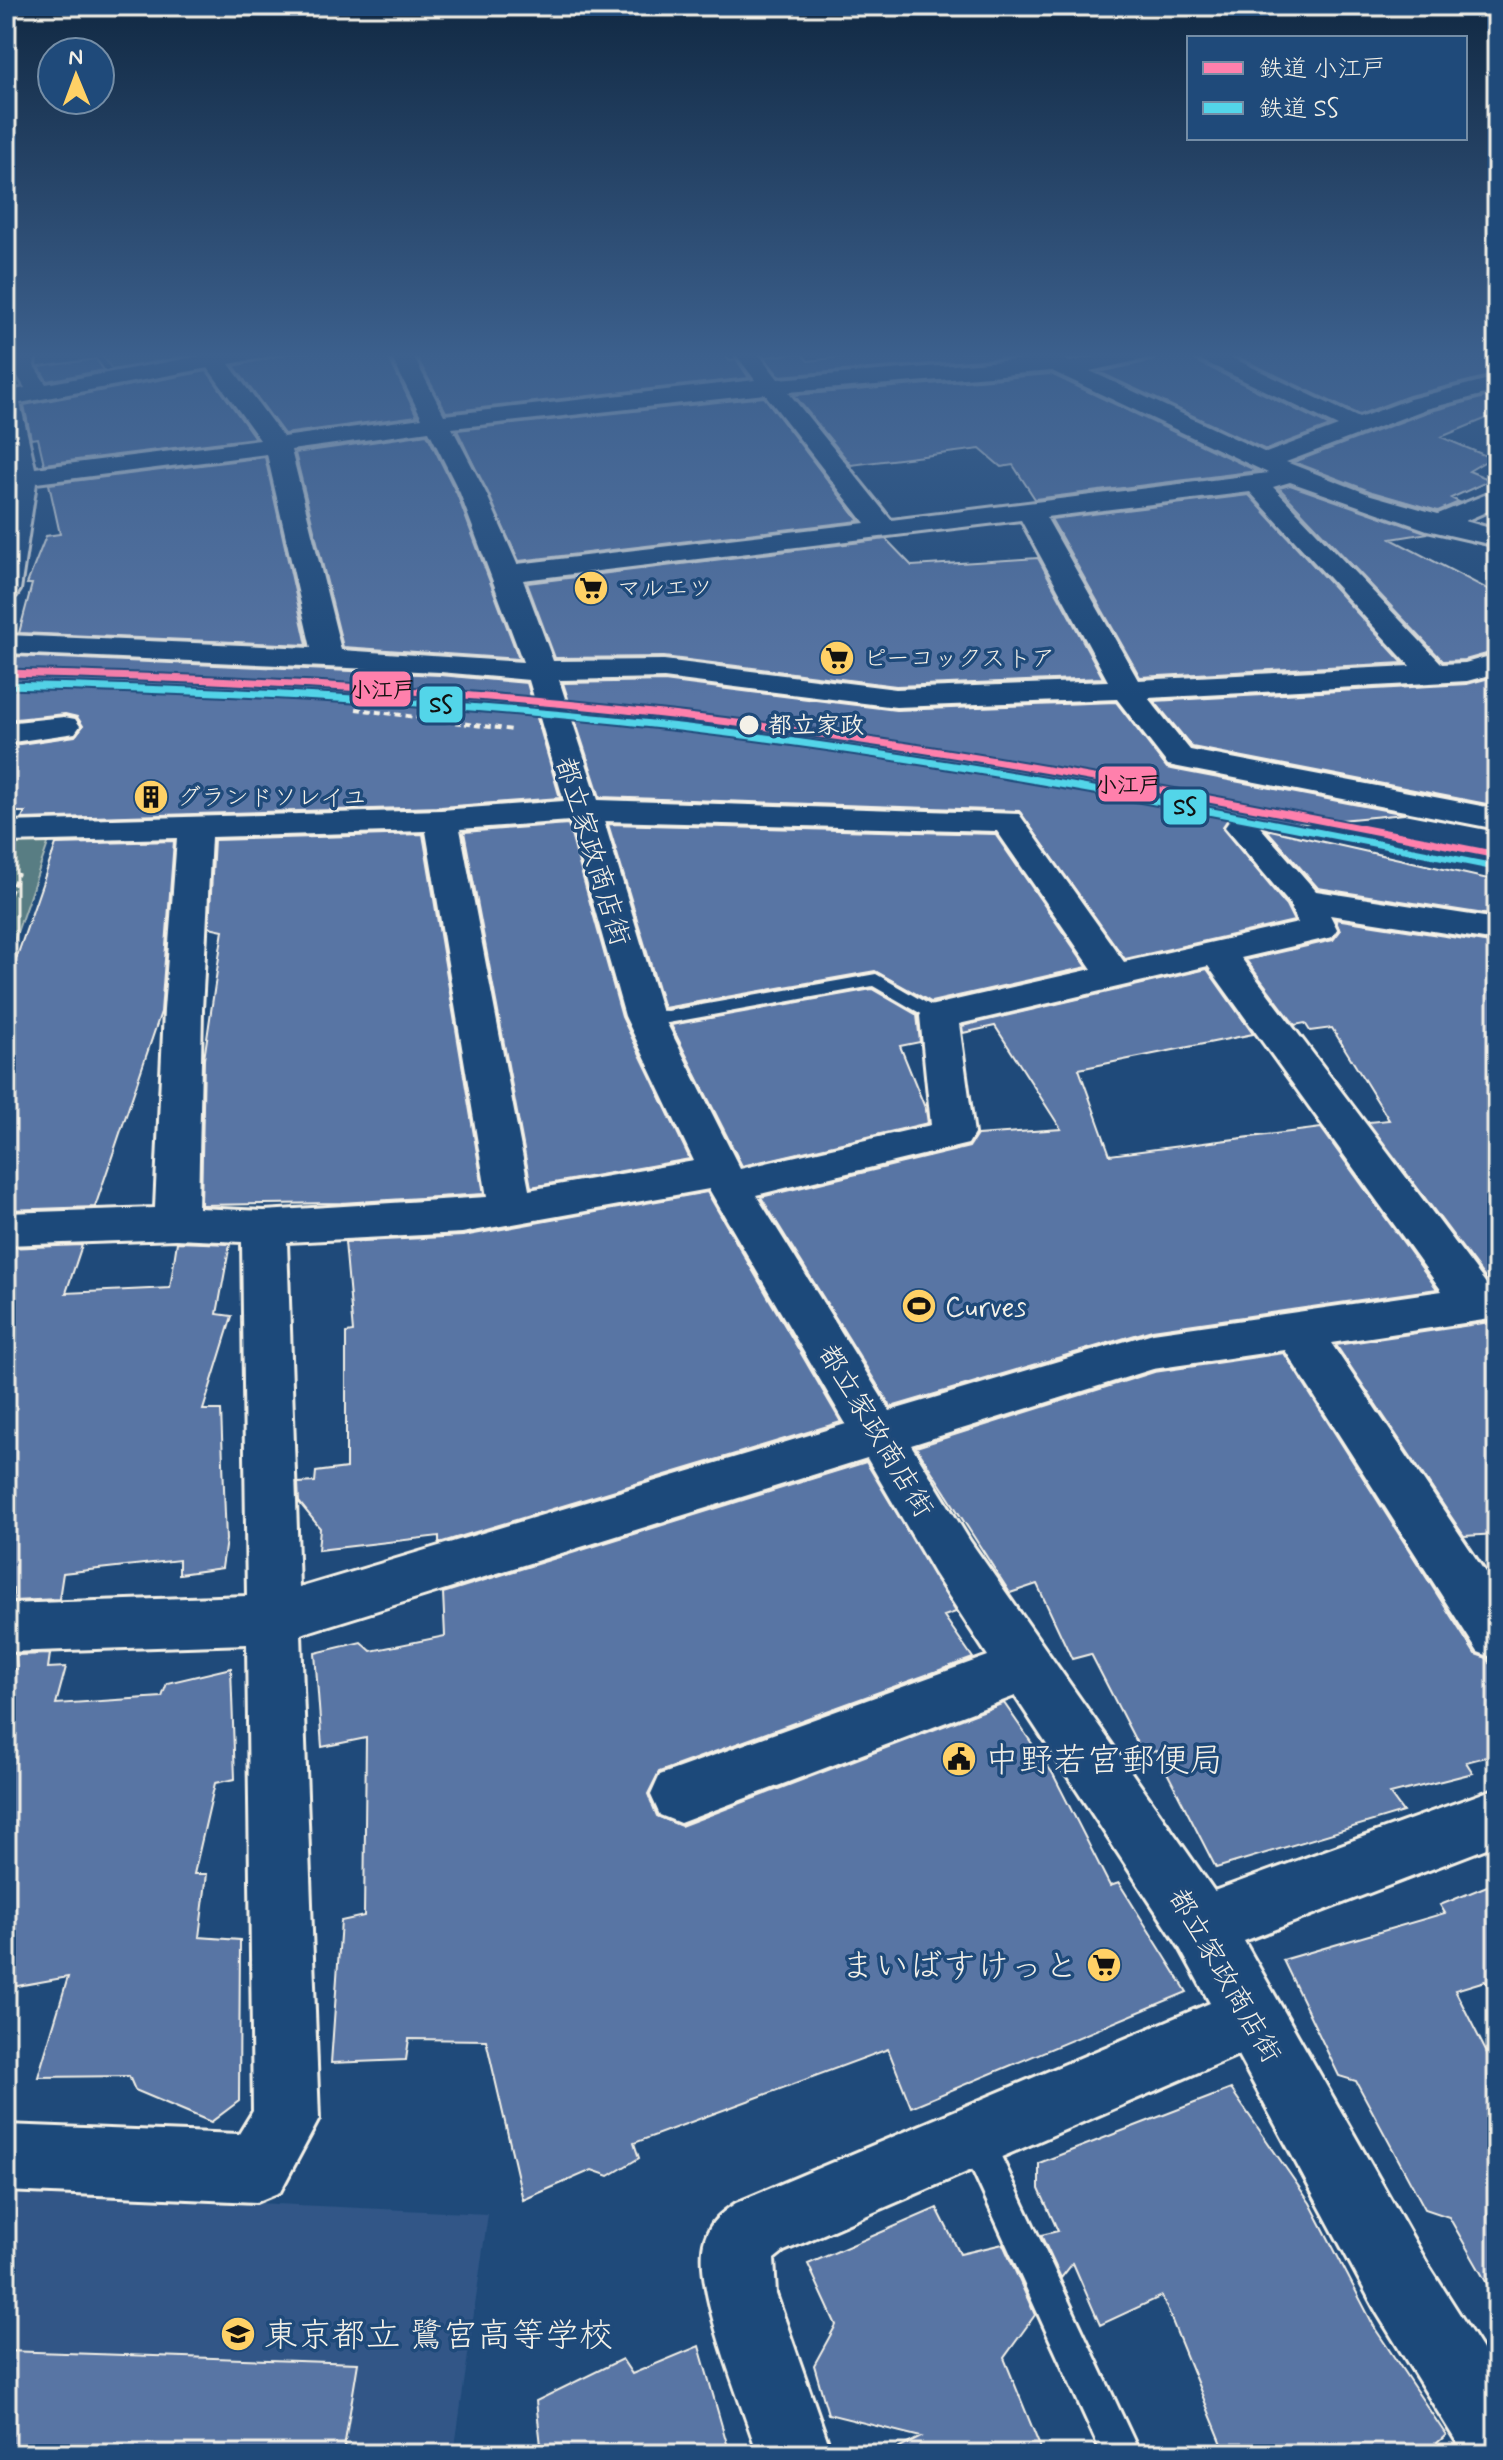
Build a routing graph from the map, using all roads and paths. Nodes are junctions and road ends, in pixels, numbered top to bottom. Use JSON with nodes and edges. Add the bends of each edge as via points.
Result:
{"nodes":[{"id":1,"x":110,"y":467,"type":"edge"},
{"id":2,"x":283,"y":467,"type":"edge"},
{"id":3,"x":459,"y":467,"type":"edge"},
{"id":4,"x":835,"y":467,"type":"edge"},
{"id":5,"x":1250,"y":467,"type":"edge"},
{"id":6,"x":1275,"y":467,"type":"edge"},
{"id":7,"x":1262,"y":473,"type":"junction"},
{"id":8,"x":15,"y":478,"type":"edge"},
{"id":9,"x":1497,"y":498,"type":"edge"},
{"id":10,"x":1030,"y":513,"type":"junction"},
{"id":11,"x":1436,"y":524,"type":"junction"},
{"id":12,"x":884,"y":529,"type":"junction"},
{"id":13,"x":1497,"y":538,"type":"edge"},
{"id":14,"x":507,"y":574,"type":"junction"},
{"id":15,"x":6,"y":590,"type":"edge"},
{"id":16,"x":6,"y":644,"type":"edge"},
{"id":17,"x":328,"y":658,"type":"junction"},
{"id":18,"x":1497,"y":663,"type":"edge"},
{"id":19,"x":539,"y":669,"type":"junction"},
{"id":20,"x":1434,"y":674,"type":"junction"},
{"id":21,"x":1129,"y":690,"type":"junction"},
{"id":22,"x":356,"y":709,"type":"dead end"},
{"id":23,"x":64,"y":726,"type":"dead end"},
{"id":24,"x":559,"y":732,"type":"junction"},
{"id":25,"x":6,"y":733,"type":"edge"},
{"id":26,"x":582,"y":810,"type":"junction"},
{"id":27,"x":1497,"y":819,"type":"edge"},
{"id":28,"x":441,"y":820,"type":"junction"},
{"id":29,"x":195,"y":826,"type":"junction"},
{"id":30,"x":1242,"y":827,"type":"dead end"},
{"id":31,"x":6,"y":832,"type":"edge"},
{"id":32,"x":1305,"y":900,"type":"junction"},
{"id":33,"x":1497,"y":930,"type":"edge"},
{"id":34,"x":1219,"y":954,"type":"junction"},
{"id":35,"x":1116,"y":977,"type":"junction"},
{"id":36,"x":644,"y":1016,"type":"junction"},
{"id":37,"x":939,"y":1016,"type":"junction"},
{"id":38,"x":725,"y":1179,"type":"junction"},
{"id":39,"x":511,"y":1208,"type":"junction"},
{"id":40,"x":176,"y":1223,"type":"junction"},
{"id":41,"x":264,"y":1227,"type":"junction"},
{"id":42,"x":6,"y":1229,"type":"edge"},
{"id":43,"x":1486,"y":1303,"type":"edge"},
{"id":44,"x":1298,"y":1331,"type":"junction"},
{"id":45,"x":881,"y":1434,"type":"junction"},
{"id":46,"x":274,"y":1619,"type":"junction"},
{"id":47,"x":6,"y":1628,"type":"edge"},
{"id":48,"x":1497,"y":1635,"type":"edge"},
{"id":49,"x":1028,"y":1666,"type":"junction"},
{"id":50,"x":680,"y":1795,"type":"dead end"},
{"id":51,"x":1497,"y":1816,"type":"edge"},
{"id":52,"x":1202,"y":1926,"type":"junction"},
{"id":53,"x":1252,"y":2017,"type":"junction"},
{"id":54,"x":973,"y":2135,"type":"junction"},
{"id":55,"x":6,"y":2158,"type":"edge"},
{"id":56,"x":1497,"y":2440,"type":"edge"},
{"id":57,"x":795,"y":2454,"type":"edge"},
{"id":58,"x":1121,"y":2454,"type":"edge"}],
"edges":[{"from":1,"to":8,"type":"street"},
{"from":2,"to":17,"type":"street"},
{"from":3,"to":14,"type":"street","name":"都立家政商店街"},
{"from":4,"to":12,"type":"street"},
{"from":5,"to":7,"type":"street"},
{"from":6,"to":7,"type":"street"},
{"from":7,"to":10,"type":"street"},
{"from":7,"to":11,"type":"street","via":[[1291,474]]},
{"from":7,"to":20,"type":"street"},
{"from":8,"to":15,"type":"street"},
{"from":9,"to":11,"type":"street"},
{"from":10,"to":12,"type":"street"},
{"from":10,"to":21,"type":"street"},
{"from":11,"to":13,"type":"street"},
{"from":12,"to":14,"type":"street"},
{"from":14,"to":19,"type":"street","name":"都立家政商店街"},
{"from":16,"to":17,"type":"street"},
{"from":17,"to":19,"type":"street"},
{"from":18,"to":20,"type":"street"},
{"from":19,"to":21,"type":"street","via":[[664,669],[896,698]]},
{"from":19,"to":24,"type":"street","name":"都立家政商店街"},
{"from":20,"to":21,"type":"street"},
{"from":21,"to":27,"type":"street","via":[[1179,758]]},
{"from":22,"to":24,"type":"path"},
{"from":23,"to":25,"type":"street"},
{"from":24,"to":26,"type":"street","name":"都立家政商店街"},
{"from":26,"to":28,"type":"street"},
{"from":26,"to":35,"type":"street","via":[[1007,821]]},
{"from":26,"to":36,"type":"street","name":"都立家政商店街"},
{"from":28,"to":29,"type":"street"},
{"from":28,"to":39,"type":"street"},
{"from":29,"to":31,"type":"street"},
{"from":29,"to":40,"type":"street"},
{"from":30,"to":32,"type":"street"},
{"from":32,"to":33,"type":"street"},
{"from":32,"to":34,"type":"street","via":[[1319,929]]},
{"from":34,"to":35,"type":"street"},
{"from":34,"to":43,"type":"street"},
{"from":35,"to":37,"type":"street"},
{"from":36,"to":37,"type":"lane","via":[[668,1017],[876,980]]},
{"from":36,"to":38,"type":"street","name":"都立家政商店街"},
{"from":37,"to":38,"type":"street","via":[[953,1134]]},
{"from":38,"to":39,"type":"street"},
{"from":38,"to":45,"type":"street","name":"都立家政商店街"},
{"from":39,"to":41,"type":"street","via":[[462,1217]]},
{"from":40,"to":41,"type":"street"},
{"from":40,"to":42,"type":"street"},
{"from":41,"to":46,"type":"street"},
{"from":43,"to":44,"type":"street"},
{"from":44,"to":45,"type":"street","via":[[1153,1351]]},
{"from":44,"to":48,"type":"street"},
{"from":45,"to":46,"type":"street"},
{"from":45,"to":49,"type":"street","name":"都立家政商店街","via":[[952,1557]]},
{"from":46,"to":47,"type":"street"},
{"from":46,"to":55,"type":"street","via":[[286,2119],[256,2168]]},
{"from":49,"to":50,"type":"street"},
{"from":49,"to":52,"type":"street","name":"都立家政商店街"},
{"from":51,"to":52,"type":"street"},
{"from":52,"to":53,"type":"street","name":"都立家政商店街"},
{"from":53,"to":54,"type":"street"},
{"from":53,"to":56,"type":"street","name":"都立家政商店街","via":[[1402,2288]]},
{"from":54,"to":57,"type":"street","via":[[760,2227],[738,2243],[741,2294]]},
{"from":54,"to":58,"type":"lane"}]}
